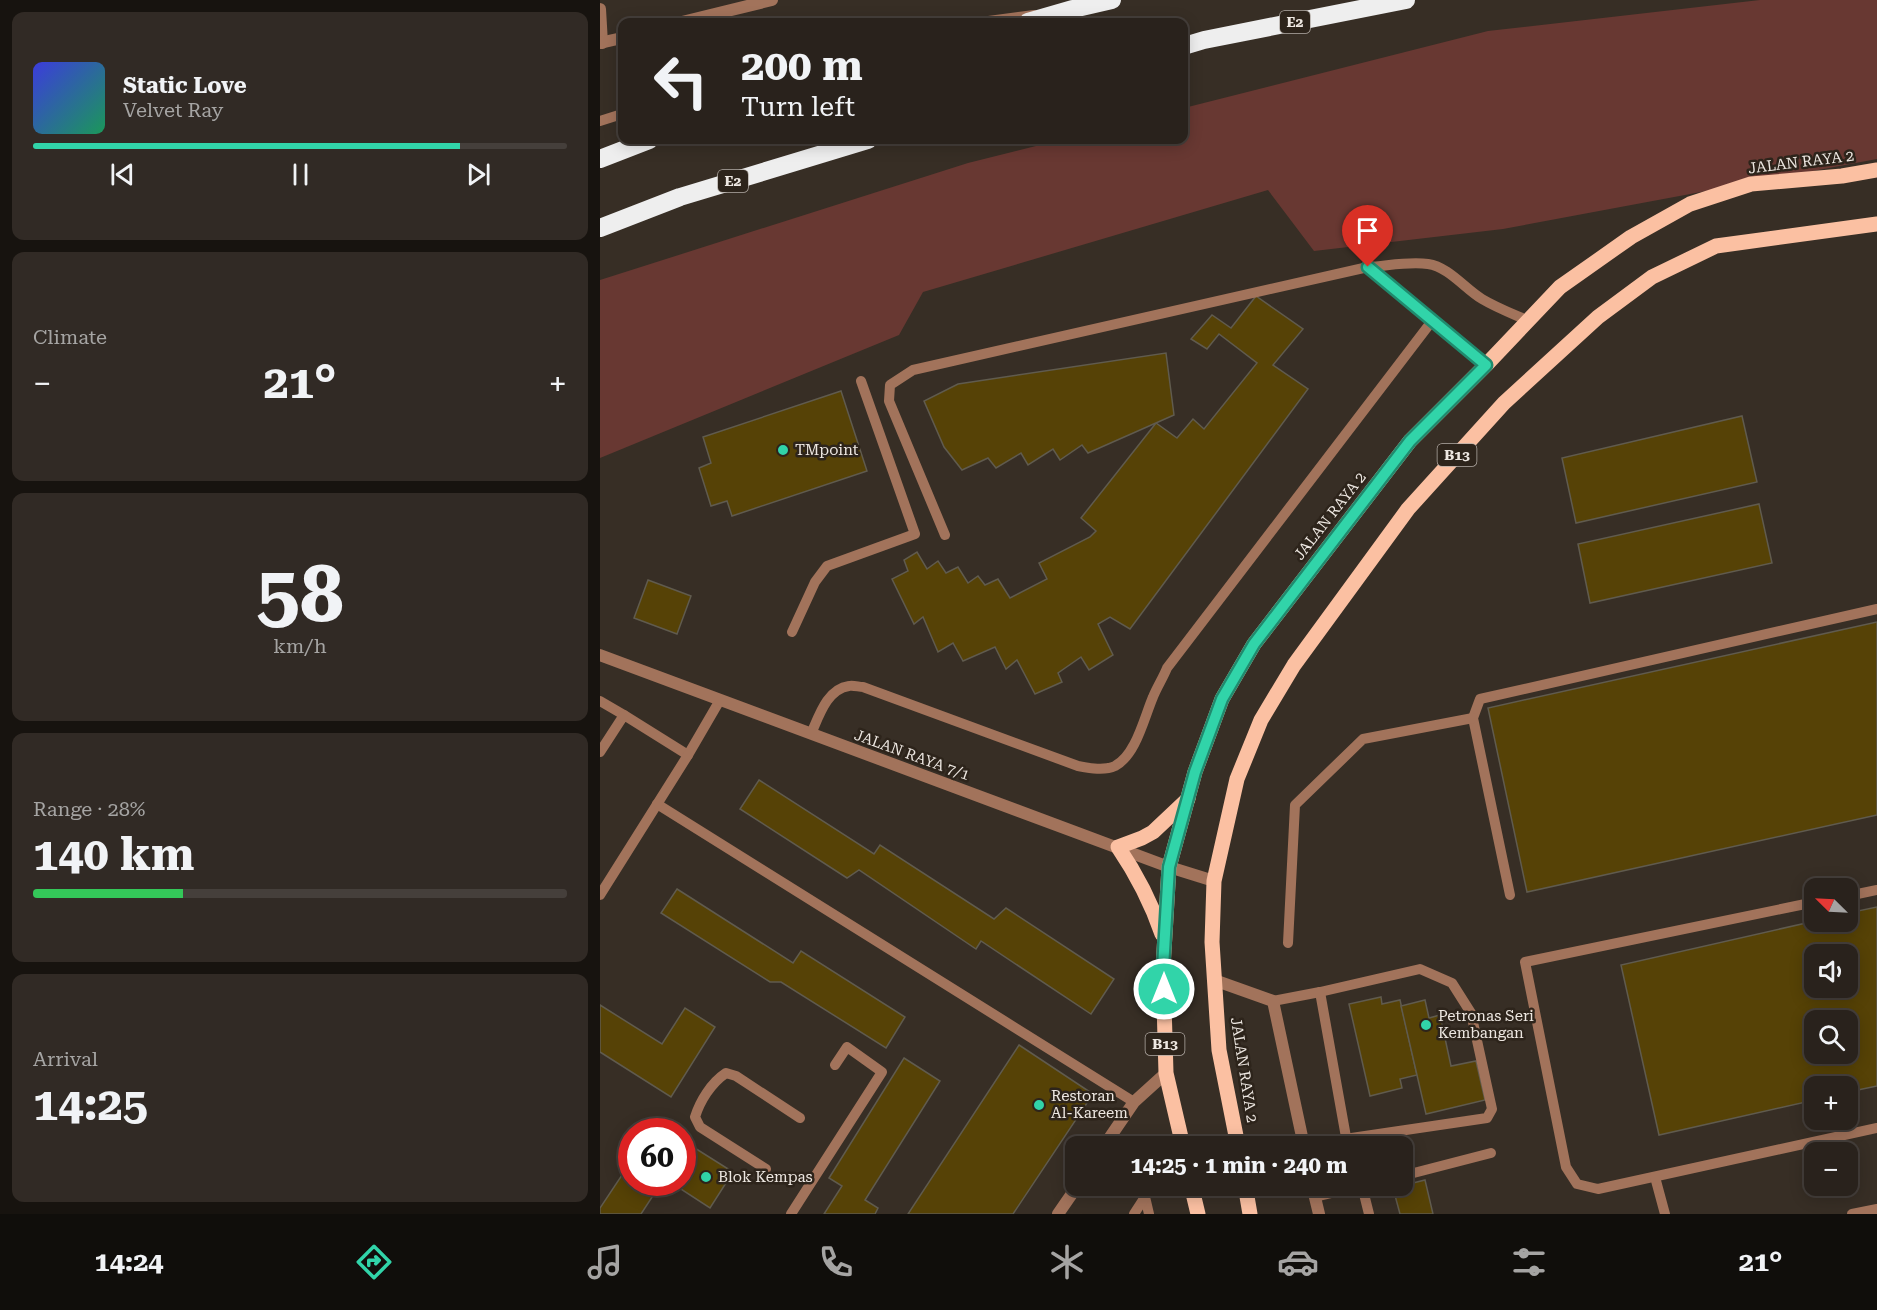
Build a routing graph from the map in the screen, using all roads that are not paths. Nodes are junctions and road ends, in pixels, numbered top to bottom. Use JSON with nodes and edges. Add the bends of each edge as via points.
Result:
{"nodes":[{"id":1,"x":772,"y":0,"type":"edge"},
{"id":2,"x":1112,"y":0,"type":"edge"},
{"id":3,"x":1406,"y":0,"type":"edge"},
{"id":4,"x":600,"y":9,"type":"edge"},
{"id":5,"x":1073,"y":9,"type":"junction"},
{"id":6,"x":698,"y":18,"type":"edge"},
{"id":7,"x":1009,"y":18,"type":"edge"},
{"id":8,"x":1042,"y":18,"type":"edge"},
{"id":9,"x":618,"y":39,"type":"edge"},
{"id":10,"x":601,"y":43,"type":"edge"},
{"id":11,"x":1188,"y":45,"type":"edge"},
{"id":12,"x":618,"y":115,"type":"edge"},
{"id":13,"x":600,"y":121,"type":"edge"},
{"id":14,"x":639,"y":144,"type":"edge"},
{"id":15,"x":855,"y":144,"type":"edge"},
{"id":16,"x":600,"y":159,"type":"edge"},
{"id":17,"x":1877,"y":170,"type":"edge"},
{"id":18,"x":1877,"y":224,"type":"edge"},
{"id":19,"x":600,"y":228,"type":"edge"},
{"id":20,"x":1368,"y":267,"type":"junction"},
{"id":21,"x":1432,"y":321,"type":"junction"},
{"id":22,"x":1529,"y":321,"type":"junction"},
{"id":23,"x":1486,"y":365,"type":"junction"},
{"id":24,"x":861,"y":381,"type":"dead end"},
{"id":25,"x":945,"y":535,"type":"dead end"},
{"id":26,"x":1877,"y":609,"type":"edge"},
{"id":27,"x":792,"y":632,"type":"dead end"},
{"id":28,"x":600,"y":656,"type":"edge"},
{"id":29,"x":720,"y":700,"type":"junction"},
{"id":30,"x":600,"y":701,"type":"edge"},
{"id":31,"x":624,"y":715,"type":"junction"},
{"id":32,"x":1473,"y":718,"type":"junction"},
{"id":33,"x":811,"y":734,"type":"junction"},
{"id":34,"x":600,"y":752,"type":"edge"},
{"id":35,"x":688,"y":755,"type":"junction"},
{"id":36,"x":1188,"y":799,"type":"junction"},
{"id":37,"x":657,"y":804,"type":"junction"},
{"id":38,"x":1118,"y":847,"type":"junction"},
{"id":39,"x":1169,"y":867,"type":"junction"},
{"id":40,"x":1214,"y":881,"type":"junction"},
{"id":41,"x":1877,"y":890,"type":"edge"},
{"id":42,"x":1858,"y":894,"type":"edge"},
{"id":43,"x":600,"y":895,"type":"edge"},
{"id":44,"x":1510,"y":895,"type":"dead end"},
{"id":45,"x":1804,"y":904,"type":"edge"},
{"id":46,"x":1164,"y":939,"type":"junction"},
{"id":47,"x":1288,"y":943,"type":"dead end"},
{"id":48,"x":1214,"y":980,"type":"junction"},
{"id":49,"x":1320,"y":992,"type":"junction"},
{"id":50,"x":1273,"y":1001,"type":"junction"},
{"id":51,"x":835,"y":1065,"type":"dead end"},
{"id":52,"x":1166,"y":1073,"type":"junction"},
{"id":53,"x":1134,"y":1102,"type":"junction"},
{"id":54,"x":800,"y":1118,"type":"dead end"},
{"id":55,"x":1877,"y":1128,"type":"edge"},
{"id":56,"x":1114,"y":1136,"type":"edge"},
{"id":57,"x":1181,"y":1136,"type":"edge"},
{"id":58,"x":1236,"y":1136,"type":"edge"},
{"id":59,"x":1302,"y":1136,"type":"edge"},
{"id":60,"x":1346,"y":1136,"type":"edge"},
{"id":61,"x":1353,"y":1136,"type":"edge"},
{"id":62,"x":1491,"y":1153,"type":"dead end"},
{"id":63,"x":766,"y":1169,"type":"dead end"},
{"id":64,"x":1413,"y":1173,"type":"edge"},
{"id":65,"x":1655,"y":1176,"type":"junction"},
{"id":66,"x":1070,"y":1196,"type":"edge"},
{"id":67,"x":1194,"y":1196,"type":"edge"},
{"id":68,"x":1247,"y":1196,"type":"edge"},
{"id":69,"x":1315,"y":1196,"type":"edge"},
{"id":70,"x":1365,"y":1196,"type":"edge"},
{"id":71,"x":1145,"y":1197,"type":"joint"},
{"id":72,"x":1877,"y":1209,"type":"edge"},
{"id":73,"x":791,"y":1214,"type":"edge"},
{"id":74,"x":1058,"y":1214,"type":"edge"},
{"id":75,"x":1134,"y":1214,"type":"edge"},
{"id":76,"x":1149,"y":1214,"type":"edge"},
{"id":77,"x":1198,"y":1214,"type":"edge"},
{"id":78,"x":1251,"y":1214,"type":"edge"},
{"id":79,"x":1319,"y":1214,"type":"edge"},
{"id":80,"x":1369,"y":1214,"type":"edge"},
{"id":81,"x":1665,"y":1214,"type":"edge"},
{"id":82,"x":1852,"y":1214,"type":"edge"}],
"edges":[{"from":1,"to":6,"type":"street"},
{"from":2,"to":5,"type":"highway"},
{"from":3,"to":11,"type":"highway","number":"E2"},
{"from":4,"to":10,"type":"street"},
{"from":5,"to":7,"type":"lane"},
{"from":5,"to":8,"type":"highway"},
{"from":9,"to":10,"type":"street"},
{"from":12,"to":13,"type":"lane"},
{"from":14,"to":16,"type":"highway"},
{"from":15,"to":19,"type":"highway","number":"E2","via":[[680,197]]},
{"from":17,"to":22,"type":"main road","name":"JALAN RAYA 2","number":"B13","via":[[1751,184],[1690,204],[1631,237],[1560,287]]},
{"from":18,"to":40,"type":"main road","name":"JALAN RAYA 2","number":"B13","via":[[1716,246],[1652,277],[1598,317],[1504,403],[1408,509],[1288,674],[1261,720],[1237,779]]},
{"from":20,"to":21,"type":"lane"},
{"from":20,"to":22,"type":"lane","via":[[1431,264],[1481,298]]},
{"from":20,"to":25,"type":"lane","via":[[913,370],[890,385],[889,401]]},
{"from":21,"to":23,"type":"lane"},
{"from":21,"to":33,"type":"lane","via":[[1167,668],[1140,732],[1126,757],[1114,767],[1078,766],[863,687],[835,691]]},
{"from":22,"to":23,"type":"main road","name":"JALAN RAYA 2","number":"B13"},
{"from":23,"to":36,"type":"main road","name":"JALAN RAYA 2","number":"B13","via":[[1410,441],[1254,644],[1222,699]]},
{"from":24,"to":27,"type":"lane","via":[[915,534],[827,566],[814,582]]},
{"from":26,"to":32,"type":"lane","via":[[1480,699]]},
{"from":28,"to":29,"type":"street","name":"JALAN RAYA 7/1"},
{"from":29,"to":33,"type":"street","name":"JALAN RAYA 7/1"},
{"from":29,"to":35,"type":"lane"},
{"from":30,"to":31,"type":"lane"},
{"from":31,"to":34,"type":"lane"},
{"from":31,"to":35,"type":"lane"},
{"from":32,"to":44,"type":"lane"},
{"from":32,"to":47,"type":"lane","via":[[1363,739],[1294,805]]},
{"from":33,"to":38,"type":"street","name":"JALAN RAYA 7/1"},
{"from":35,"to":37,"type":"lane"},
{"from":36,"to":38,"type":"main road","via":[[1152,832]]},
{"from":36,"to":39,"type":"main road","name":"JALAN RAYA 2","number":"B13"},
{"from":37,"to":43,"type":"lane"},
{"from":37,"to":53,"type":"lane"},
{"from":38,"to":39,"type":"street","name":"JALAN RAYA 7/1"},
{"from":38,"to":46,"type":"main road","via":[[1137,875]]},
{"from":39,"to":40,"type":"street","name":"JALAN RAYA 7/1"},
{"from":39,"to":46,"type":"main road","name":"JALAN RAYA 2","number":"B13"},
{"from":40,"to":48,"type":"main road","name":"JALAN RAYA 2","number":"B13"},
{"from":41,"to":42,"type":"lane"},
{"from":45,"to":65,"type":"lane","via":[[1525,962],[1566,1167],[1577,1184],[1598,1189]]},
{"from":46,"to":52,"type":"main road","name":"JALAN RAYA 2","number":"B13"},
{"from":48,"to":50,"type":"street"},
{"from":48,"to":58,"type":"main road","name":"JALAN RAYA 2","number":"B13","via":[[1219,1050]]},
{"from":49,"to":50,"type":"lane"},
{"from":49,"to":60,"type":"lane"},
{"from":49,"to":61,"type":"lane","via":[[1420,969],[1452,983],[1471,1013],[1492,1109],[1487,1118]]},
{"from":50,"to":59,"type":"street"},
{"from":51,"to":73,"type":"lane","via":[[847,1047],[882,1072]]},
{"from":52,"to":53,"type":"street"},
{"from":52,"to":57,"type":"main road","name":"JALAN RAYA 2","number":"B13"},
{"from":53,"to":56,"type":"street"},
{"from":54,"to":63,"type":"lane","via":[[736,1076],[726,1073],[717,1078],[698,1107],[695,1117],[700,1127]]},
{"from":55,"to":65,"type":"lane"},
{"from":62,"to":64,"type":"lane"},
{"from":65,"to":81,"type":"lane"},
{"from":66,"to":74,"type":"street"},
{"from":67,"to":77,"type":"main road"},
{"from":68,"to":78,"type":"main road"},
{"from":69,"to":79,"type":"street"},
{"from":70,"to":80,"type":"lane"},
{"from":71,"to":75,"type":"lane"},
{"from":71,"to":76,"type":"lane"},
{"from":72,"to":82,"type":"lane"}]}
